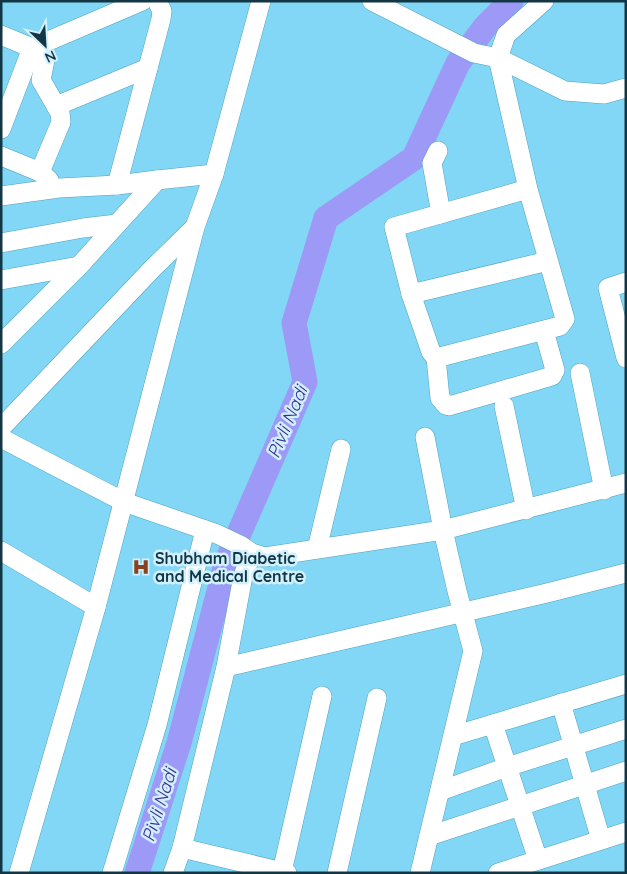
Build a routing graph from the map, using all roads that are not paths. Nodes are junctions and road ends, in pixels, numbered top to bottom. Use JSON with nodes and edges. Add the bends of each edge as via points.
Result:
{"nodes":[{"id":1,"x":142,"y":1,"type":"edge"},
{"id":2,"x":157,"y":1,"type":"edge"},
{"id":3,"x":261,"y":1,"type":"edge"},
{"id":4,"x":372,"y":1,"type":"edge"},
{"id":5,"x":544,"y":1,"type":"edge"},
{"id":6,"x":1,"y":35,"type":"edge"},
{"id":7,"x":36,"y":47,"type":"junction"},
{"id":8,"x":498,"y":58,"type":"junction"},
{"id":9,"x":148,"y":68,"type":"junction"},
{"id":10,"x":626,"y":88,"type":"edge"},
{"id":11,"x":56,"y":106,"type":"junction"},
{"id":12,"x":1,"y":130,"type":"edge"},
{"id":13,"x":438,"y":151,"type":"dead end"},
{"id":14,"x":1,"y":156,"type":"edge"},
{"id":15,"x":40,"y":172,"type":"junction"},
{"id":16,"x":214,"y":174,"type":"junction"},
{"id":17,"x":157,"y":180,"type":"junction"},
{"id":18,"x":117,"y":185,"type":"junction"},
{"id":19,"x":59,"y":188,"type":"junction"},
{"id":20,"x":528,"y":189,"type":"junction"},
{"id":21,"x":1,"y":196,"type":"edge"},
{"id":22,"x":441,"y":214,"type":"junction"},
{"id":23,"x":117,"y":224,"type":"junction"},
{"id":24,"x":195,"y":227,"type":"junction"},
{"id":25,"x":1,"y":243,"type":"edge"},
{"id":26,"x":548,"y":261,"type":"junction"},
{"id":27,"x":79,"y":266,"type":"junction"},
{"id":28,"x":1,"y":280,"type":"edge"},
{"id":29,"x":626,"y":282,"type":"edge"},
{"id":30,"x":411,"y":294,"type":"junction"},
{"id":31,"x":544,"y":331,"type":"junction"},
{"id":32,"x":1,"y":344,"type":"edge"},
{"id":33,"x":436,"y":358,"type":"junction"},
{"id":34,"x":626,"y":358,"type":"edge"},
{"id":35,"x":580,"y":373,"type":"dead end"},
{"id":36,"x":504,"y":406,"type":"dead end"},
{"id":37,"x":1,"y":428,"type":"edge"},
{"id":38,"x":425,"y":437,"type":"dead end"},
{"id":39,"x":1,"y":438,"type":"edge"},
{"id":40,"x":341,"y":449,"type":"dead end"},
{"id":41,"x":626,"y":484,"type":"edge"},
{"id":42,"x":604,"y":490,"type":"junction"},
{"id":43,"x":124,"y":502,"type":"junction"},
{"id":44,"x":526,"y":510,"type":"junction"},
{"id":45,"x":443,"y":530,"type":"junction"},
{"id":46,"x":211,"y":532,"type":"junction"},
{"id":47,"x":246,"y":549,"type":"junction"},
{"id":48,"x":317,"y":549,"type":"junction"},
{"id":49,"x":2,"y":556,"type":"edge"},
{"id":50,"x":626,"y":574,"type":"edge"},
{"id":51,"x":96,"y":607,"type":"junction"},
{"id":52,"x":462,"y":612,"type":"junction"},
{"id":53,"x":226,"y":667,"type":"junction"},
{"id":54,"x":626,"y":684,"type":"edge"},
{"id":55,"x":322,"y":696,"type":"dead end"},
{"id":56,"x":377,"y":698,"type":"dead end"},
{"id":57,"x":561,"y":703,"type":"junction"},
{"id":58,"x":493,"y":724,"type":"junction"},
{"id":59,"x":626,"y":730,"type":"edge"},
{"id":60,"x":453,"y":736,"type":"junction"},
{"id":61,"x":574,"y":747,"type":"junction"},
{"id":62,"x":507,"y":767,"type":"junction"},
{"id":63,"x":626,"y":771,"type":"edge"},
{"id":64,"x":585,"y":785,"type":"junction"},
{"id":65,"x":440,"y":791,"type":"junction"},
{"id":66,"x":520,"y":805,"type":"junction"},
{"id":67,"x":626,"y":832,"type":"edge"},
{"id":68,"x":429,"y":836,"type":"junction"},
{"id":69,"x":601,"y":840,"type":"junction"},
{"id":70,"x":182,"y":848,"type":"junction"},
{"id":71,"x":545,"y":863,"type":"edge"},
{"id":72,"x":284,"y":872,"type":"edge"},
{"id":73,"x":19,"y":873,"type":"edge"},
{"id":74,"x":112,"y":873,"type":"edge"},
{"id":75,"x":173,"y":873,"type":"edge"},
{"id":76,"x":337,"y":873,"type":"edge"},
{"id":77,"x":420,"y":873,"type":"edge"},
{"id":78,"x":498,"y":873,"type":"edge"}],
"edges":[{"from":1,"to":7,"type":"street"},
{"from":2,"to":9,"type":"street","via":[[162,10],[161,20]]},
{"from":3,"to":16,"type":"street"},
{"from":4,"to":8,"type":"street","via":[[453,43]]},
{"from":5,"to":8,"type":"street","via":[[506,34]]},
{"from":6,"to":7,"type":"street"},
{"from":7,"to":11,"type":"street","via":[[45,60],[41,80]]},
{"from":7,"to":12,"type":"street"},
{"from":8,"to":10,"type":"street","via":[[565,91],[604,94]]},
{"from":8,"to":20,"type":"street"},
{"from":9,"to":11,"type":"street"},
{"from":9,"to":18,"type":"street"},
{"from":11,"to":15,"type":"street","via":[[61,122]]},
{"from":13,"to":22,"type":"street","via":[[432,163]]},
{"from":14,"to":15,"type":"street"},
{"from":15,"to":19,"type":"street"},
{"from":16,"to":17,"type":"street"},
{"from":16,"to":24,"type":"street"},
{"from":17,"to":18,"type":"street"},
{"from":17,"to":23,"type":"street"},
{"from":18,"to":19,"type":"street"},
{"from":19,"to":21,"type":"street"},
{"from":20,"to":22,"type":"street"},
{"from":20,"to":26,"type":"street"},
{"from":22,"to":30,"type":"street","via":[[394,227]]},
{"from":23,"to":25,"type":"street"},
{"from":23,"to":27,"type":"street"},
{"from":24,"to":37,"type":"street"},
{"from":24,"to":43,"type":"street"},
{"from":26,"to":30,"type":"street"},
{"from":26,"to":31,"type":"street","via":[[565,319],[560,326]]},
{"from":27,"to":28,"type":"street"},
{"from":27,"to":32,"type":"street"},
{"from":29,"to":34,"type":"street","via":[[608,288]]},
{"from":30,"to":33,"type":"street"},
{"from":31,"to":33,"type":"street"},
{"from":31,"to":33,"type":"street","via":[[555,370],[552,376],[449,406],[440,398]]},
{"from":35,"to":42,"type":"street"},
{"from":36,"to":44,"type":"street"},
{"from":38,"to":45,"type":"street"},
{"from":39,"to":43,"type":"street"},
{"from":40,"to":48,"type":"street"},
{"from":41,"to":42,"type":"street"},
{"from":42,"to":44,"type":"street"},
{"from":43,"to":46,"type":"street"},
{"from":43,"to":51,"type":"street"},
{"from":44,"to":45,"type":"street"},
{"from":45,"to":48,"type":"street"},
{"from":45,"to":52,"type":"street"},
{"from":46,"to":47,"type":"street"},
{"from":46,"to":74,"type":"street"},
{"from":47,"to":48,"type":"street","via":[[265,556]]},
{"from":47,"to":53,"type":"street"},
{"from":49,"to":51,"type":"street"},
{"from":50,"to":52,"type":"street"},
{"from":51,"to":73,"type":"street"},
{"from":52,"to":53,"type":"street"},
{"from":52,"to":60,"type":"street","via":[[473,651]]},
{"from":53,"to":70,"type":"street"},
{"from":54,"to":57,"type":"street"},
{"from":55,"to":72,"type":"street"},
{"from":56,"to":76,"type":"street"},
{"from":57,"to":58,"type":"street"},
{"from":57,"to":61,"type":"street"},
{"from":58,"to":60,"type":"street"},
{"from":58,"to":62,"type":"street"},
{"from":59,"to":61,"type":"street"},
{"from":60,"to":65,"type":"street"},
{"from":61,"to":62,"type":"street"},
{"from":61,"to":64,"type":"street"},
{"from":62,"to":65,"type":"street"},
{"from":62,"to":66,"type":"street"},
{"from":63,"to":64,"type":"street"},
{"from":64,"to":66,"type":"street"},
{"from":64,"to":69,"type":"street"},
{"from":65,"to":68,"type":"street"},
{"from":66,"to":68,"type":"street"},
{"from":66,"to":71,"type":"street"},
{"from":67,"to":69,"type":"street"},
{"from":68,"to":77,"type":"street"},
{"from":69,"to":71,"type":"street"},
{"from":70,"to":72,"type":"street"},
{"from":70,"to":75,"type":"street"},
{"from":71,"to":78,"type":"street"}]}
